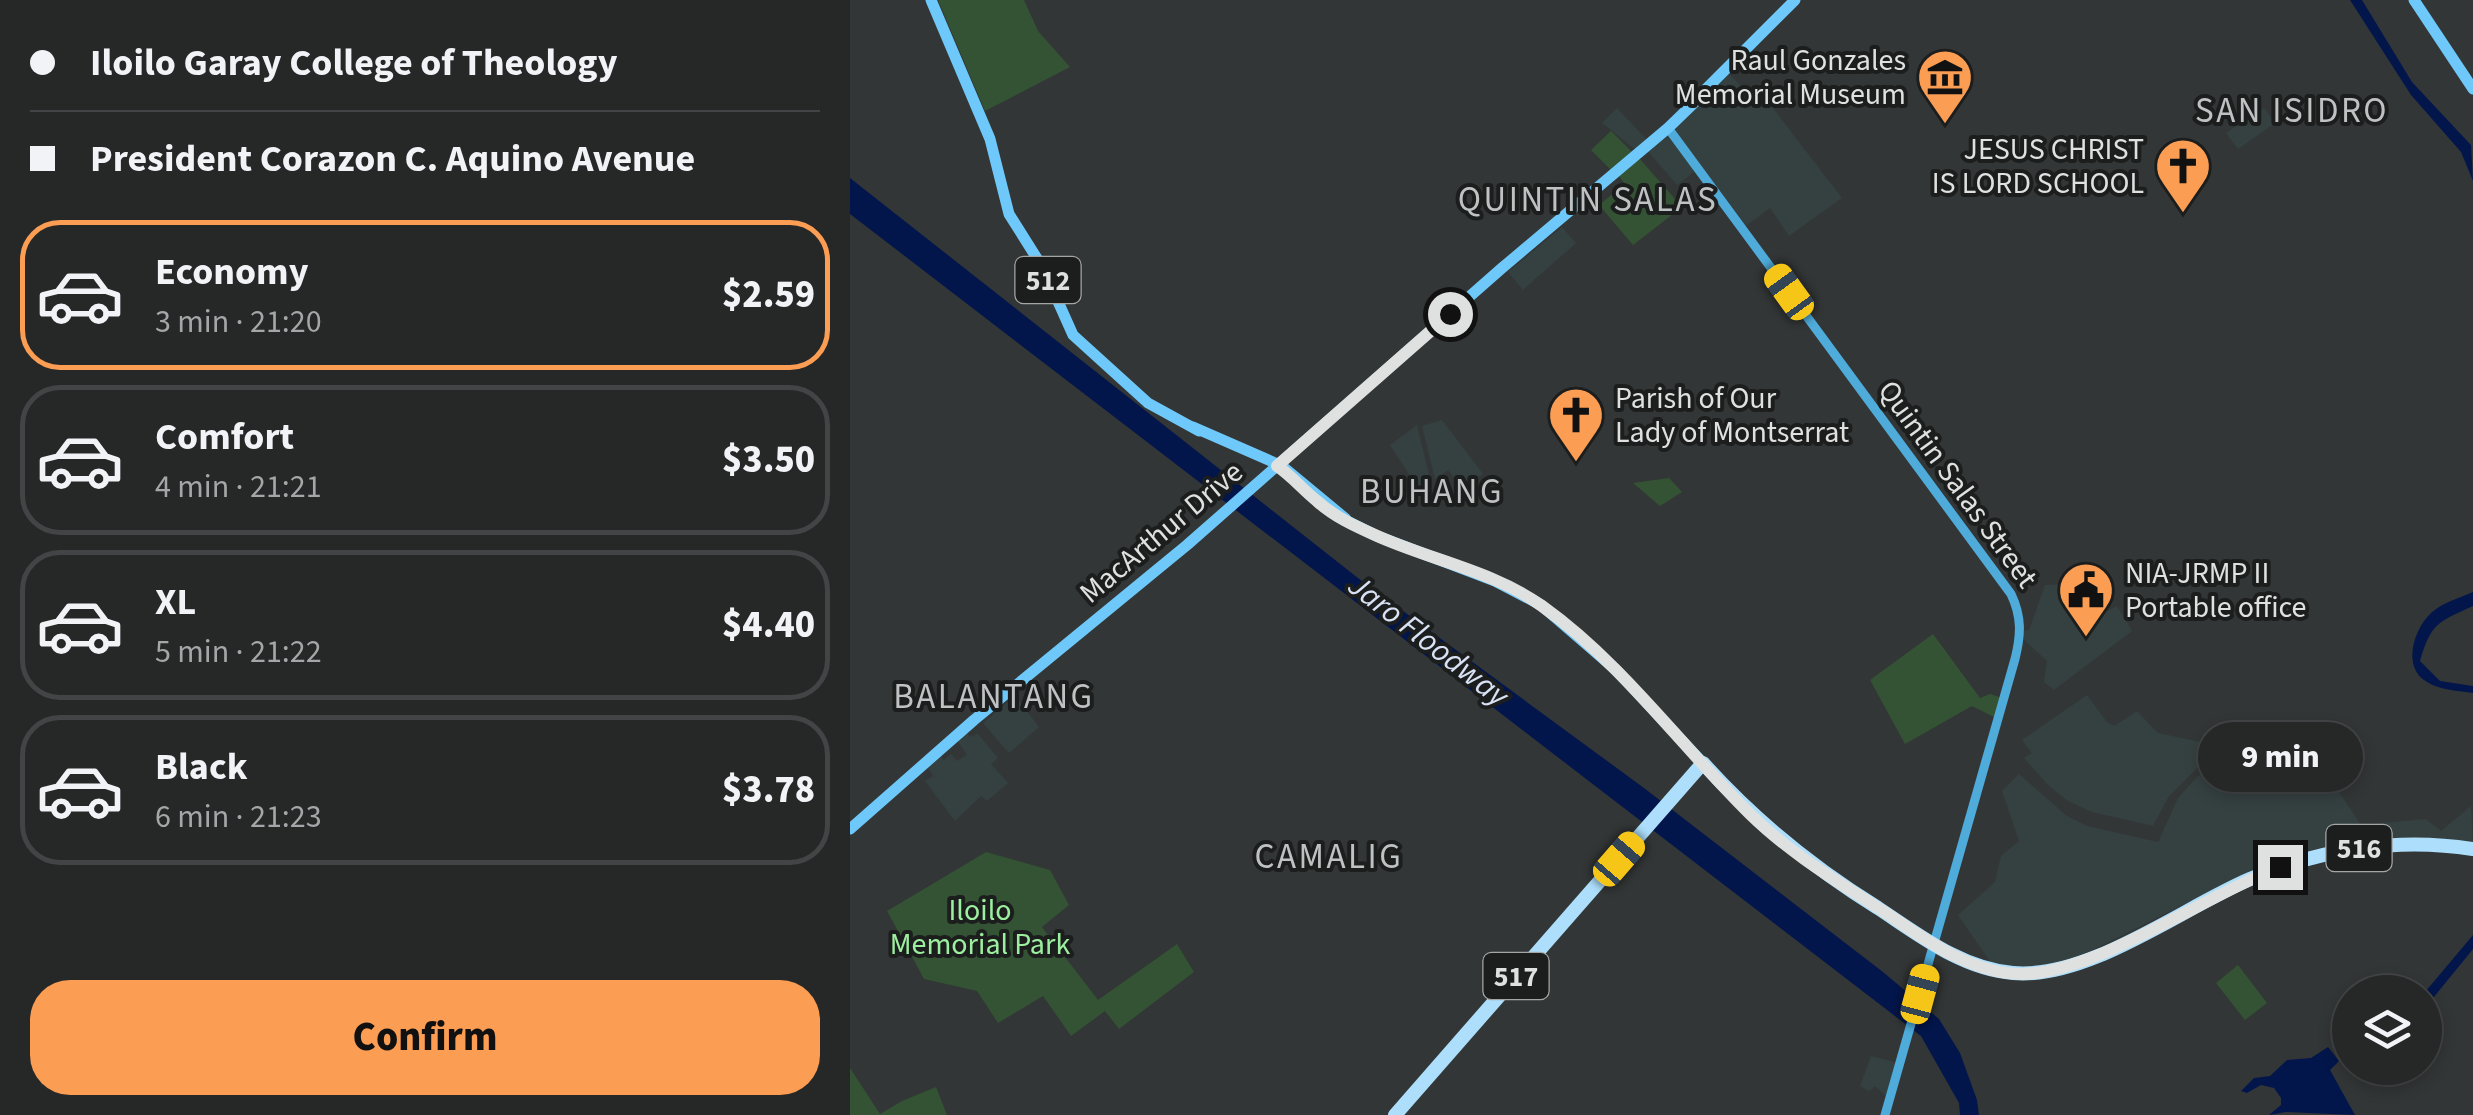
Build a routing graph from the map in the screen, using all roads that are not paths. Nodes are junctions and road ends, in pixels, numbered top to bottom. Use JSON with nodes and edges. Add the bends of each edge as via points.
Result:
{"nodes":[{"id":1,"x":1795,"y":0,"type":"edge"},
{"id":2,"x":2414,"y":0,"type":"edge"},
{"id":3,"x":935,"y":5,"type":"edge"},
{"id":4,"x":2473,"y":89,"type":"edge"},
{"id":5,"x":1666,"y":127,"type":"junction"},
{"id":6,"x":1189,"y":425,"type":"junction"},
{"id":7,"x":1278,"y":466,"type":"junction"},
{"id":8,"x":1346,"y":520,"type":"junction"},
{"id":9,"x":1703,"y":763,"type":"junction"},
{"id":10,"x":850,"y":828,"type":"edge"},
{"id":11,"x":2471,"y":849,"type":"edge"},
{"id":12,"x":1933,"y":944,"type":"junction"},
{"id":13,"x":1395,"y":1115,"type":"edge"},
{"id":14,"x":1885,"y":1115,"type":"edge"}],
"edges":[{"from":1,"to":5,"type":"main road","name":"MacArthur Drive"},
{"from":2,"to":4,"type":"main road"},
{"from":3,"to":6,"type":"main road","number":"512","via":[[990,139],[1005,202],[1072,335],[1158,410]]},
{"from":5,"to":7,"type":"main road","name":"MacArthur Drive"},
{"from":5,"to":12,"type":"main road","name":"Quintin Salas Street","via":[[2017,607],[2015,659]]},
{"from":6,"to":7,"type":"main road","number":"512"},
{"from":6,"to":8,"type":"main road","bridge":true,"via":[[1282,466]]},
{"from":7,"to":8,"type":"main road","number":"516"},
{"from":7,"to":10,"type":"main road","name":"MacArthur Drive"},
{"from":8,"to":9,"type":"main road","number":"516","via":[[1528,596],[1590,645]]},
{"from":9,"to":12,"type":"highway","number":"516","via":[[1751,815],[1810,863]]},
{"from":9,"to":13,"type":"highway","number":"517"},
{"from":11,"to":12,"type":"highway","number":"516","via":[[2359,848],[2280,867],[2056,970],[2004,972]]},
{"from":12,"to":14,"type":"main road","name":"Quintin Salas Street"}]}
